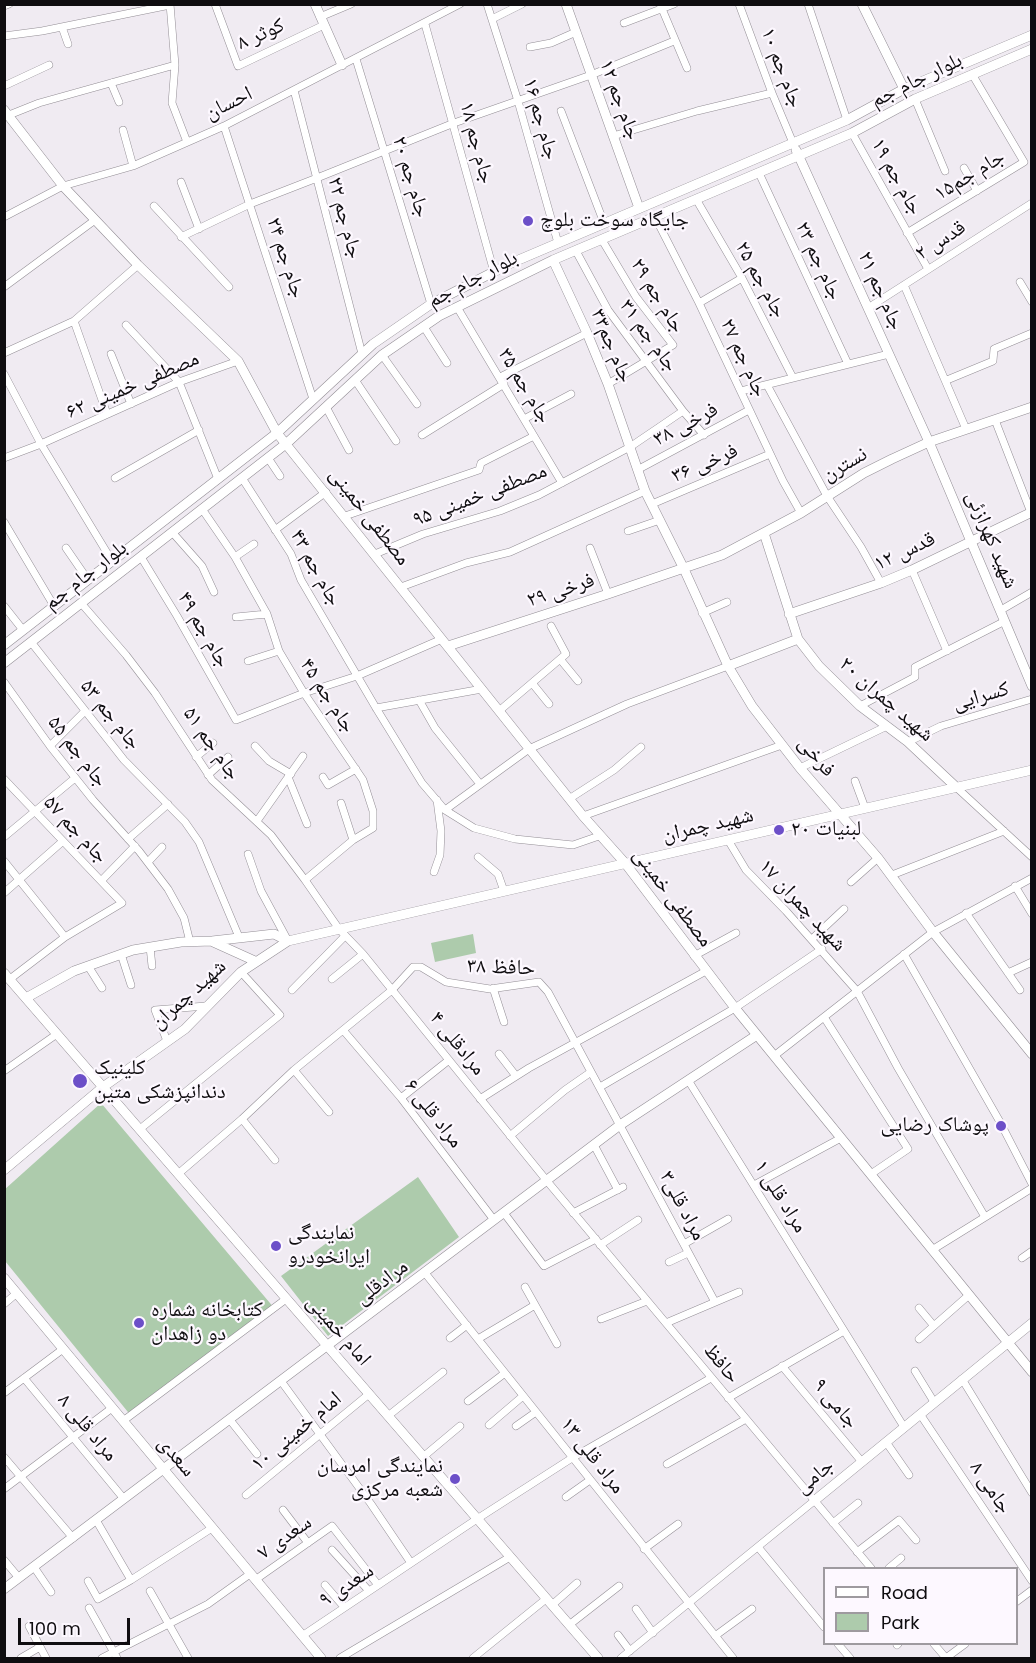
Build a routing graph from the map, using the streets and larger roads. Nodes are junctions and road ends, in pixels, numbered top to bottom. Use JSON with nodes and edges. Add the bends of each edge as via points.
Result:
{"nodes":[{"id":1,"x":9,"y":4,"type":"edge"},
{"id":2,"x":215,"y":4,"type":"edge"},
{"id":3,"x":315,"y":4,"type":"edge"},
{"id":4,"x":351,"y":4,"type":"edge"},
{"id":5,"x":460,"y":4,"type":"edge"},
{"id":6,"x":487,"y":4,"type":"edge"},
{"id":7,"x":522,"y":4,"type":"edge"},
{"id":8,"x":566,"y":4,"type":"edge"},
{"id":9,"x":674,"y":4,"type":"edge"},
{"id":10,"x":740,"y":4,"type":"edge"},
{"id":11,"x":808,"y":4,"type":"edge"},
{"id":12,"x":862,"y":4,"type":"edge"},
{"id":13,"x":170,"y":5,"type":"edge"},
{"id":14,"x":4,"y":6,"type":"edge"},
{"id":15,"x":661,"y":7,"type":"edge"},
{"id":16,"x":492,"y":19,"type":"junction"},
{"id":17,"x":322,"y":21,"type":"junction"},
{"id":18,"x":624,"y":23,"type":"dead end"},
{"id":19,"x":425,"y":24,"type":"junction"},
{"id":20,"x":62,"y":27,"type":"junction"},
{"id":21,"x":576,"y":32,"type":"junction"},
{"id":22,"x":1032,"y":35,"type":"edge"},
{"id":23,"x":4,"y":36,"type":"edge"},
{"id":24,"x":674,"y":41,"type":"junction"},
{"id":25,"x":68,"y":44,"type":"dead end"},
{"id":26,"x":530,"y":47,"type":"dead end"},
{"id":27,"x":1032,"y":49,"type":"edge"},
{"id":28,"x":356,"y":59,"type":"junction"},
{"id":29,"x":175,"y":64,"type":"junction"},
{"id":30,"x":49,"y":65,"type":"dead end"},
{"id":31,"x":342,"y":65,"type":"junction"},
{"id":32,"x":687,"y":68,"type":"dead end"},
{"id":33,"x":972,"y":74,"type":"junction"},
{"id":34,"x":591,"y":75,"type":"junction"},
{"id":35,"x":111,"y":83,"type":"junction"},
{"id":36,"x":4,"y":86,"type":"edge"},
{"id":37,"x":904,"y":89,"type":"junction"},
{"id":38,"x":294,"y":90,"type":"junction"},
{"id":39,"x":772,"y":93,"type":"junction"},
{"id":40,"x":915,"y":99,"type":"junction"},
{"id":41,"x":518,"y":101,"type":"junction"},
{"id":42,"x":119,"y":102,"type":"dead end"},
{"id":43,"x":561,"y":111,"type":"dead end"},
{"id":44,"x":6,"y":114,"type":"edge"},
{"id":45,"x":847,"y":120,"type":"junction"},
{"id":46,"x":454,"y":123,"type":"junction"},
{"id":47,"x":224,"y":126,"type":"junction"},
{"id":48,"x":123,"y":130,"type":"dead end"},
{"id":49,"x":852,"y":133,"type":"junction"},
{"id":50,"x":613,"y":136,"type":"junction"},
{"id":51,"x":187,"y":142,"type":"junction"},
{"id":52,"x":793,"y":143,"type":"junction"},
{"id":53,"x":384,"y":151,"type":"junction"},
{"id":54,"x":799,"y":156,"type":"junction"},
{"id":55,"x":133,"y":166,"type":"junction"},
{"id":56,"x":964,"y":168,"type":"dead end"},
{"id":57,"x":945,"y":171,"type":"dead end"},
{"id":58,"x":759,"y":172,"type":"junction"},
{"id":59,"x":317,"y":178,"type":"junction"},
{"id":60,"x":181,"y":182,"type":"dead end"},
{"id":61,"x":63,"y":186,"type":"junction"},
{"id":62,"x":977,"y":191,"type":"junction"},
{"id":63,"x":696,"y":199,"type":"junction"},
{"id":64,"x":1032,"y":203,"type":"edge"},
{"id":65,"x":250,"y":204,"type":"junction"},
{"id":66,"x":154,"y":206,"type":"dead end"},
{"id":67,"x":639,"y":208,"type":"junction"},
{"id":68,"x":4,"y":217,"type":"edge"},
{"id":69,"x":655,"y":217,"type":"junction"},
{"id":70,"x":95,"y":220,"type":"junction"},
{"id":71,"x":604,"y":223,"type":"junction"},
{"id":72,"x":199,"y":229,"type":"junction"},
{"id":73,"x":907,"y":233,"type":"junction"},
{"id":74,"x":182,"y":237,"type":"junction"},
{"id":75,"x":602,"y":240,"type":"junction"},
{"id":76,"x":558,"y":243,"type":"junction"},
{"id":77,"x":576,"y":251,"type":"junction"},
{"id":78,"x":553,"y":260,"type":"junction"},
{"id":79,"x":138,"y":266,"type":"junction"},
{"id":80,"x":928,"y":269,"type":"junction"},
{"id":81,"x":494,"y":272,"type":"junction"},
{"id":82,"x":742,"y":278,"type":"junction"},
{"id":83,"x":1020,"y":282,"type":"dead end"},
{"id":84,"x":904,"y":285,"type":"junction"},
{"id":85,"x":229,"y":286,"type":"dead end"},
{"id":86,"x":4,"y":287,"type":"edge"},
{"id":87,"x":1032,"y":302,"type":"edge"},
{"id":88,"x":699,"y":303,"type":"junction"},
{"id":89,"x":431,"y":304,"type":"junction"},
{"id":90,"x":458,"y":307,"type":"junction"},
{"id":91,"x":868,"y":308,"type":"junction"},
{"id":92,"x":439,"y":316,"type":"junction"},
{"id":93,"x":74,"y":321,"type":"junction"},
{"id":94,"x":126,"y":325,"type":"dead end"},
{"id":95,"x":424,"y":327,"type":"junction"},
{"id":96,"x":587,"y":333,"type":"junction"},
{"id":97,"x":1032,"y":333,"type":"edge"},
{"id":98,"x":4,"y":353,"type":"edge"},
{"id":99,"x":111,"y":354,"type":"dead end"},
{"id":100,"x":362,"y":354,"type":"junction"},
{"id":101,"x":889,"y":354,"type":"junction"},
{"id":102,"x":382,"y":355,"type":"junction"},
{"id":103,"x":238,"y":362,"type":"junction"},
{"id":104,"x":646,"y":362,"type":"junction"},
{"id":105,"x":447,"y":363,"type":"dead end"},
{"id":106,"x":848,"y":364,"type":"junction"},
{"id":107,"x":4,"y":374,"type":"edge"},
{"id":108,"x":500,"y":377,"type":"junction"},
{"id":109,"x":794,"y":378,"type":"junction"},
{"id":110,"x":356,"y":380,"type":"junction"},
{"id":111,"x":947,"y":381,"type":"junction"},
{"id":112,"x":179,"y":382,"type":"junction"},
{"id":113,"x":504,"y":384,"type":"junction"},
{"id":114,"x":608,"y":384,"type":"junction"},
{"id":115,"x":767,"y":385,"type":"junction"},
{"id":116,"x":741,"y":391,"type":"junction"},
{"id":117,"x":572,"y":393,"type":"dead end"},
{"id":118,"x":314,"y":399,"type":"junction"},
{"id":119,"x":131,"y":404,"type":"junction"},
{"id":120,"x":417,"y":404,"type":"dead end"},
{"id":121,"x":326,"y":407,"type":"junction"},
{"id":122,"x":1032,"y":407,"type":"edge"},
{"id":123,"x":749,"y":410,"type":"junction"},
{"id":124,"x":683,"y":411,"type":"junction"},
{"id":125,"x":107,"y":414,"type":"junction"},
{"id":126,"x":524,"y":419,"type":"junction"},
{"id":127,"x":995,"y":420,"type":"junction"},
{"id":128,"x":966,"y":429,"type":"junction"},
{"id":129,"x":199,"y":430,"type":"junction"},
{"id":130,"x":277,"y":433,"type":"junction"},
{"id":131,"x":423,"y":435,"type":"dead end"},
{"id":132,"x":704,"y":435,"type":"junction"},
{"id":133,"x":534,"y":436,"type":"junction"},
{"id":134,"x":396,"y":441,"type":"dead end"},
{"id":135,"x":929,"y":442,"type":"junction"},
{"id":136,"x":287,"y":443,"type":"junction"},
{"id":137,"x":41,"y":444,"type":"junction"},
{"id":138,"x":630,"y":447,"type":"junction"},
{"id":139,"x":348,"y":450,"type":"dead end"},
{"id":140,"x":770,"y":454,"type":"junction"},
{"id":141,"x":4,"y":458,"type":"edge"},
{"id":142,"x":268,"y":458,"type":"junction"},
{"id":143,"x":639,"y":469,"type":"junction"},
{"id":144,"x":280,"y":476,"type":"dead end"},
{"id":145,"x":115,"y":478,"type":"dead end"},
{"id":146,"x":242,"y":478,"type":"junction"},
{"id":147,"x":218,"y":479,"type":"junction"},
{"id":148,"x":562,"y":483,"type":"junction"},
{"id":149,"x":645,"y":491,"type":"junction"},
{"id":150,"x":326,"y":492,"type":"junction"},
{"id":151,"x":827,"y":496,"type":"junction"},
{"id":152,"x":652,"y":504,"type":"junction"},
{"id":153,"x":202,"y":509,"type":"junction"},
{"id":154,"x":801,"y":513,"type":"junction"},
{"id":155,"x":1031,"y":513,"type":"edge"},
{"id":156,"x":345,"y":516,"type":"junction"},
{"id":157,"x":660,"y":520,"type":"junction"},
{"id":158,"x":4,"y":522,"type":"edge"},
{"id":159,"x":275,"y":530,"type":"junction"},
{"id":160,"x":628,"y":531,"type":"dead end"},
{"id":161,"x":172,"y":532,"type":"junction"},
{"id":162,"x":764,"y":533,"type":"junction"},
{"id":163,"x":971,"y":540,"type":"junction"},
{"id":164,"x":254,"y":544,"type":"dead end"},
{"id":165,"x":66,"y":548,"type":"dead end"},
{"id":166,"x":590,"y":548,"type":"dead end"},
{"id":167,"x":375,"y":554,"type":"junction"},
{"id":168,"x":235,"y":556,"type":"junction"},
{"id":169,"x":141,"y":557,"type":"junction"},
{"id":170,"x":112,"y":561,"type":"junction"},
{"id":171,"x":684,"y":569,"type":"junction"},
{"id":172,"x":912,"y":570,"type":"junction"},
{"id":173,"x":88,"y":580,"type":"junction"},
{"id":174,"x":881,"y":583,"type":"junction"},
{"id":175,"x":401,"y":587,"type":"junction"},
{"id":176,"x":214,"y":592,"type":"dead end"},
{"id":177,"x":1032,"y":592,"type":"edge"},
{"id":178,"x":608,"y":594,"type":"junction"},
{"id":179,"x":727,"y":602,"type":"dead end"},
{"id":180,"x":81,"y":603,"type":"junction"},
{"id":181,"x":4,"y":606,"type":"edge"},
{"id":182,"x":54,"y":606,"type":"junction"},
{"id":183,"x":1000,"y":610,"type":"junction"},
{"id":184,"x":702,"y":613,"type":"junction"},
{"id":185,"x":267,"y":614,"type":"junction"},
{"id":186,"x":789,"y":615,"type":"junction"},
{"id":187,"x":236,"y":617,"type":"dead end"},
{"id":188,"x":1005,"y":621,"type":"junction"},
{"id":189,"x":551,"y":626,"type":"dead end"},
{"id":190,"x":23,"y":630,"type":"junction"},
{"id":191,"x":798,"y":639,"type":"junction"},
{"id":192,"x":30,"y":642,"type":"junction"},
{"id":193,"x":445,"y":642,"type":"junction"},
{"id":194,"x":4,"y":645,"type":"edge"},
{"id":195,"x":279,"y":651,"type":"junction"},
{"id":196,"x":947,"y":651,"type":"junction"},
{"id":197,"x":560,"y":659,"type":"junction"},
{"id":198,"x":248,"y":661,"type":"dead end"},
{"id":199,"x":4,"y":663,"type":"edge"},
{"id":200,"x":728,"y":666,"type":"junction"},
{"id":201,"x":357,"y":676,"type":"junction"},
{"id":202,"x":578,"y":681,"type":"dead end"},
{"id":203,"x":4,"y":682,"type":"edge"},
{"id":204,"x":532,"y":683,"type":"junction"},
{"id":205,"x":1032,"y":686,"type":"edge"},
{"id":206,"x":482,"y":689,"type":"junction"},
{"id":207,"x":304,"y":693,"type":"junction"},
{"id":208,"x":1032,"y":699,"type":"edge"},
{"id":209,"x":419,"y":700,"type":"junction"},
{"id":210,"x":549,"y":704,"type":"dead end"},
{"id":211,"x":860,"y":706,"type":"junction"},
{"id":212,"x":376,"y":708,"type":"junction"},
{"id":213,"x":85,"y":711,"type":"junction"},
{"id":214,"x":500,"y":711,"type":"junction"},
{"id":215,"x":885,"y":727,"type":"junction"},
{"id":216,"x":908,"y":742,"type":"junction"},
{"id":217,"x":213,"y":743,"type":"dead end"},
{"id":218,"x":782,"y":745,"type":"junction"},
{"id":219,"x":50,"y":746,"type":"junction"},
{"id":220,"x":255,"y":746,"type":"dead end"},
{"id":221,"x":641,"y":747,"type":"dead end"},
{"id":222,"x":529,"y":749,"type":"junction"},
{"id":223,"x":196,"y":756,"type":"junction"},
{"id":224,"x":303,"y":756,"type":"dead end"},
{"id":225,"x":228,"y":757,"type":"dead end"},
{"id":226,"x":800,"y":768,"type":"junction"},
{"id":227,"x":356,"y":769,"type":"junction"},
{"id":228,"x":1032,"y":770,"type":"edge"},
{"id":229,"x":208,"y":775,"type":"junction"},
{"id":230,"x":289,"y":776,"type":"junction"},
{"id":231,"x":323,"y":777,"type":"dead end"},
{"id":232,"x":75,"y":778,"type":"junction"},
{"id":233,"x":4,"y":779,"type":"edge"},
{"id":234,"x":855,"y":781,"type":"dead end"},
{"id":235,"x":480,"y":784,"type":"junction"},
{"id":236,"x":956,"y":787,"type":"junction"},
{"id":237,"x":569,"y":799,"type":"junction"},
{"id":238,"x":437,"y":800,"type":"junction"},
{"id":239,"x":341,"y":803,"type":"dead end"},
{"id":240,"x":168,"y":804,"type":"junction"},
{"id":241,"x":865,"y":808,"type":"junction"},
{"id":242,"x":445,"y":810,"type":"junction"},
{"id":243,"x":35,"y":811,"type":"junction"},
{"id":244,"x":841,"y":814,"type":"junction"},
{"id":245,"x":583,"y":816,"type":"junction"},
{"id":246,"x":257,"y":821,"type":"junction"},
{"id":247,"x":307,"y":824,"type":"dead end"},
{"id":248,"x":1004,"y":831,"type":"junction"},
{"id":249,"x":600,"y":836,"type":"junction"},
{"id":250,"x":4,"y":837,"type":"edge"},
{"id":251,"x":128,"y":839,"type":"junction"},
{"id":252,"x":353,"y":840,"type":"junction"},
{"id":253,"x":728,"y":840,"type":"junction"},
{"id":254,"x":63,"y":841,"type":"junction"},
{"id":255,"x":135,"y":846,"type":"junction"},
{"id":256,"x":162,"y":847,"type":"dead end"},
{"id":257,"x":248,"y":854,"type":"dead end"},
{"id":258,"x":1031,"y":855,"type":"edge"},
{"id":259,"x":478,"y":857,"type":"dead end"},
{"id":260,"x":878,"y":858,"type":"junction"},
{"id":261,"x":4,"y":861,"type":"edge"},
{"id":262,"x":148,"y":862,"type":"junction"},
{"id":263,"x":625,"y":863,"type":"junction"},
{"id":264,"x":434,"y":872,"type":"dead end"},
{"id":265,"x":892,"y":875,"type":"junction"},
{"id":266,"x":1032,"y":878,"type":"edge"},
{"id":267,"x":20,"y":879,"type":"junction"},
{"id":268,"x":305,"y":880,"type":"junction"},
{"id":269,"x":101,"y":881,"type":"junction"},
{"id":270,"x":851,"y":882,"type":"dead end"},
{"id":271,"x":1015,"y":886,"type":"junction"},
{"id":272,"x":504,"y":891,"type":"junction"},
{"id":273,"x":4,"y":893,"type":"edge"},
{"id":274,"x":844,"y":909,"type":"dead end"},
{"id":275,"x":966,"y":914,"type":"junction"},
{"id":276,"x":1032,"y":914,"type":"edge"},
{"id":277,"x":933,"y":932,"type":"junction"},
{"id":278,"x":342,"y":933,"type":"junction"},
{"id":279,"x":736,"y":933,"type":"dead end"},
{"id":280,"x":65,"y":937,"type":"junction"},
{"id":281,"x":239,"y":937,"type":"junction"},
{"id":282,"x":812,"y":939,"type":"junction"},
{"id":283,"x":212,"y":941,"type":"junction"},
{"id":284,"x":288,"y":941,"type":"junction"},
{"id":285,"x":190,"y":942,"type":"junction"},
{"id":286,"x":150,"y":947,"type":"junction"},
{"id":287,"x":822,"y":950,"type":"junction"},
{"id":288,"x":120,"y":954,"type":"junction"},
{"id":289,"x":363,"y":954,"type":"junction"},
{"id":290,"x":904,"y":954,"type":"junction"},
{"id":291,"x":694,"y":956,"type":"junction"},
{"id":292,"x":255,"y":961,"type":"junction"},
{"id":293,"x":1032,"y":962,"type":"edge"},
{"id":294,"x":88,"y":966,"type":"junction"},
{"id":295,"x":152,"y":966,"type":"dead end"},
{"id":296,"x":706,"y":970,"type":"junction"},
{"id":297,"x":241,"y":972,"type":"junction"},
{"id":298,"x":1008,"y":973,"type":"junction"},
{"id":299,"x":7,"y":976,"type":"edge"},
{"id":300,"x":333,"y":979,"type":"dead end"},
{"id":301,"x":131,"y":985,"type":"dead end"},
{"id":302,"x":102,"y":988,"type":"dead end"},
{"id":303,"x":493,"y":988,"type":"junction"},
{"id":304,"x":292,"y":990,"type":"dead end"},
{"id":305,"x":392,"y":990,"type":"junction"},
{"id":306,"x":1020,"y":990,"type":"dead end"},
{"id":307,"x":857,"y":991,"type":"junction"},
{"id":308,"x":548,"y":992,"type":"joint"},
{"id":309,"x":26,"y":998,"type":"junction"},
{"id":310,"x":206,"y":1006,"type":"junction"},
{"id":311,"x":735,"y":1008,"type":"junction"},
{"id":312,"x":824,"y":1017,"type":"junction"},
{"id":313,"x":504,"y":1022,"type":"dead end"},
{"id":314,"x":343,"y":1030,"type":"junction"},
{"id":315,"x":57,"y":1034,"type":"junction"},
{"id":316,"x":757,"y":1035,"type":"junction"},
{"id":317,"x":167,"y":1041,"type":"junction"},
{"id":318,"x":576,"y":1043,"type":"junction"},
{"id":319,"x":499,"y":1054,"type":"dead end"},
{"id":320,"x":1032,"y":1054,"type":"edge"},
{"id":321,"x":774,"y":1056,"type":"junction"},
{"id":322,"x":449,"y":1060,"type":"junction"},
{"id":323,"x":294,"y":1070,"type":"junction"},
{"id":324,"x":4,"y":1071,"type":"edge"},
{"id":325,"x":591,"y":1072,"type":"junction"},
{"id":326,"x":516,"y":1076,"type":"junction"},
{"id":327,"x":688,"y":1080,"type":"junction"},
{"id":328,"x":103,"y":1087,"type":"junction"},
{"id":329,"x":600,"y":1087,"type":"junction"},
{"id":330,"x":400,"y":1098,"type":"junction"},
{"id":331,"x":480,"y":1099,"type":"junction"},
{"id":332,"x":329,"y":1112,"type":"dead end"},
{"id":333,"x":242,"y":1119,"type":"junction"},
{"id":334,"x":620,"y":1125,"type":"junction"},
{"id":335,"x":140,"y":1129,"type":"junction"},
{"id":336,"x":510,"y":1136,"type":"junction"},
{"id":337,"x":841,"y":1138,"type":"junction"},
{"id":338,"x":594,"y":1145,"type":"junction"},
{"id":339,"x":275,"y":1160,"type":"dead end"},
{"id":340,"x":4,"y":1170,"type":"edge"},
{"id":341,"x":178,"y":1174,"type":"junction"},
{"id":342,"x":871,"y":1174,"type":"junction"},
{"id":343,"x":546,"y":1181,"type":"junction"},
{"id":344,"x":754,"y":1185,"type":"junction"},
{"id":345,"x":1032,"y":1186,"type":"edge"},
{"id":346,"x":504,"y":1213,"type":"junction"},
{"id":347,"x":573,"y":1213,"type":"junction"},
{"id":348,"x":985,"y":1217,"type":"junction"},
{"id":349,"x":728,"y":1219,"type":"dead end"},
{"id":350,"x":494,"y":1220,"type":"junction"},
{"id":351,"x":638,"y":1220,"type":"dead end"},
{"id":352,"x":598,"y":1242,"type":"junction"},
{"id":353,"x":684,"y":1244,"type":"junction"},
{"id":354,"x":932,"y":1250,"type":"junction"},
{"id":355,"x":1032,"y":1251,"type":"edge"},
{"id":356,"x":688,"y":1253,"type":"junction"},
{"id":357,"x":1022,"y":1258,"type":"dead end"},
{"id":358,"x":669,"y":1262,"type":"dead end"},
{"id":359,"x":425,"y":1273,"type":"junction"},
{"id":360,"x":4,"y":1278,"type":"edge"},
{"id":361,"x":525,"y":1287,"type":"dead end"},
{"id":362,"x":739,"y":1292,"type":"dead end"},
{"id":363,"x":17,"y":1293,"type":"junction"},
{"id":364,"x":969,"y":1295,"type":"junction"},
{"id":365,"x":286,"y":1299,"type":"junction"},
{"id":366,"x":647,"y":1301,"type":"junction"},
{"id":367,"x":715,"y":1302,"type":"junction"},
{"id":368,"x":4,"y":1304,"type":"edge"},
{"id":369,"x":535,"y":1305,"type":"junction"},
{"id":370,"x":920,"y":1308,"type":"dead end"},
{"id":371,"x":601,"y":1318,"type":"dead end"},
{"id":372,"x":666,"y":1323,"type":"junction"},
{"id":373,"x":1032,"y":1323,"type":"edge"},
{"id":374,"x":467,"y":1325,"type":"junction"},
{"id":375,"x":934,"y":1326,"type":"junction"},
{"id":376,"x":844,"y":1331,"type":"junction"},
{"id":377,"x":450,"y":1338,"type":"dead end"},
{"id":378,"x":478,"y":1339,"type":"junction"},
{"id":379,"x":919,"y":1339,"type":"dead end"},
{"id":380,"x":1007,"y":1342,"type":"junction"},
{"id":381,"x":557,"y":1344,"type":"dead end"},
{"id":382,"x":328,"y":1346,"type":"junction"},
{"id":383,"x":63,"y":1349,"type":"junction"},
{"id":384,"x":782,"y":1366,"type":"junction"},
{"id":385,"x":915,"y":1371,"type":"dead end"},
{"id":386,"x":443,"y":1372,"type":"dead end"},
{"id":387,"x":1032,"y":1372,"type":"edge"},
{"id":388,"x":505,"y":1373,"type":"junction"},
{"id":389,"x":24,"y":1378,"type":"junction"},
{"id":390,"x":711,"y":1378,"type":"junction"},
{"id":391,"x":962,"y":1379,"type":"junction"},
{"id":392,"x":281,"y":1381,"type":"junction"},
{"id":393,"x":6,"y":1390,"type":"edge"},
{"id":394,"x":369,"y":1394,"type":"junction"},
{"id":395,"x":523,"y":1396,"type":"junction"},
{"id":396,"x":728,"y":1398,"type":"junction"},
{"id":397,"x":468,"y":1401,"type":"dead end"},
{"id":398,"x":934,"y":1402,"type":"junction"},
{"id":399,"x":112,"y":1408,"type":"junction"},
{"id":400,"x":536,"y":1412,"type":"junction"},
{"id":401,"x":920,"y":1414,"type":"junction"},
{"id":402,"x":388,"y":1416,"type":"junction"},
{"id":403,"x":746,"y":1419,"type":"junction"},
{"id":404,"x":230,"y":1420,"type":"junction"},
{"id":405,"x":123,"y":1421,"type":"junction"},
{"id":406,"x":489,"y":1425,"type":"dead end"},
{"id":407,"x":460,"y":1426,"type":"dead end"},
{"id":408,"x":516,"y":1426,"type":"dead end"},
{"id":409,"x":904,"y":1427,"type":"junction"},
{"id":410,"x":320,"y":1434,"type":"junction"},
{"id":411,"x":73,"y":1437,"type":"junction"},
{"id":412,"x":886,"y":1442,"type":"junction"},
{"id":413,"x":257,"y":1454,"type":"dead end"},
{"id":414,"x":4,"y":1457,"type":"edge"},
{"id":415,"x":423,"y":1457,"type":"junction"},
{"id":416,"x":572,"y":1458,"type":"junction"},
{"id":417,"x":862,"y":1462,"type":"junction"},
{"id":418,"x":667,"y":1464,"type":"dead end"},
{"id":419,"x":164,"y":1469,"type":"junction"},
{"id":420,"x":909,"y":1475,"type":"dead end"},
{"id":421,"x":21,"y":1476,"type":"junction"},
{"id":422,"x":590,"y":1480,"type":"junction"},
{"id":423,"x":4,"y":1489,"type":"edge"},
{"id":424,"x":1032,"y":1493,"type":"edge"},
{"id":425,"x":246,"y":1495,"type":"dead end"},
{"id":426,"x":566,"y":1497,"type":"dead end"},
{"id":427,"x":124,"y":1499,"type":"junction"},
{"id":428,"x":814,"y":1501,"type":"junction"},
{"id":429,"x":858,"y":1503,"type":"dead end"},
{"id":430,"x":284,"y":1510,"type":"dead end"},
{"id":431,"x":477,"y":1519,"type":"junction"},
{"id":432,"x":96,"y":1520,"type":"junction"},
{"id":433,"x":833,"y":1523,"type":"junction"},
{"id":434,"x":678,"y":1524,"type":"dead end"},
{"id":435,"x":212,"y":1528,"type":"junction"},
{"id":436,"x":72,"y":1538,"type":"junction"},
{"id":437,"x":916,"y":1540,"type":"dead end"},
{"id":438,"x":308,"y":1543,"type":"junction"},
{"id":439,"x":758,"y":1547,"type":"junction"},
{"id":440,"x":644,"y":1549,"type":"junction"},
{"id":441,"x":332,"y":1550,"type":"dead end"},
{"id":442,"x":857,"y":1552,"type":"junction"},
{"id":443,"x":510,"y":1557,"type":"junction"},
{"id":444,"x":901,"y":1558,"type":"dead end"},
{"id":445,"x":4,"y":1560,"type":"edge"},
{"id":446,"x":411,"y":1563,"type":"junction"},
{"id":447,"x":34,"y":1567,"type":"junction"},
{"id":448,"x":869,"y":1567,"type":"edge"},
{"id":449,"x":891,"y":1567,"type":"edge"},
{"id":450,"x":253,"y":1577,"type":"junction"},
{"id":451,"x":19,"y":1578,"type":"junction"},
{"id":452,"x":131,"y":1580,"type":"junction"},
{"id":453,"x":88,"y":1581,"type":"dead end"},
{"id":454,"x":1032,"y":1581,"type":"edge"},
{"id":455,"x":578,"y":1583,"type":"dead end"},
{"id":456,"x":325,"y":1585,"type":"dead end"},
{"id":457,"x":378,"y":1585,"type":"junction"},
{"id":458,"x":619,"y":1586,"type":"dead end"},
{"id":459,"x":4,"y":1589,"type":"edge"},
{"id":460,"x":1032,"y":1590,"type":"edge"},
{"id":461,"x":150,"y":1591,"type":"dead end"},
{"id":462,"x":369,"y":1591,"type":"junction"},
{"id":463,"x":51,"y":1592,"type":"dead end"},
{"id":464,"x":1018,"y":1601,"type":"edge"},
{"id":465,"x":549,"y":1602,"type":"junction"},
{"id":466,"x":688,"y":1604,"type":"junction"},
{"id":467,"x":344,"y":1607,"type":"junction"},
{"id":468,"x":89,"y":1608,"type":"dead end"},
{"id":469,"x":636,"y":1609,"type":"dead end"},
{"id":470,"x":752,"y":1609,"type":"dead end"},
{"id":471,"x":169,"y":1625,"type":"junction"},
{"id":472,"x":569,"y":1625,"type":"junction"},
{"id":473,"x":823,"y":1625,"type":"edge"},
{"id":474,"x":29,"y":1626,"type":"dead end"},
{"id":475,"x":653,"y":1633,"type":"junction"},
{"id":476,"x":618,"y":1635,"type":"dead end"},
{"id":477,"x":302,"y":1636,"type":"junction"},
{"id":478,"x":715,"y":1636,"type":"junction"},
{"id":479,"x":839,"y":1645,"type":"edge"},
{"id":480,"x":935,"y":1645,"type":"edge"},
{"id":481,"x":964,"y":1645,"type":"edge"},
{"id":482,"x":40,"y":1647,"type":"junction"},
{"id":483,"x":630,"y":1652,"type":"junction"},
{"id":484,"x":115,"y":1656,"type":"edge"},
{"id":485,"x":946,"y":1658,"type":"edge"},
{"id":486,"x":21,"y":1659,"type":"edge"},
{"id":487,"x":46,"y":1659,"type":"edge"},
{"id":488,"x":102,"y":1659,"type":"edge"},
{"id":489,"x":188,"y":1659,"type":"edge"},
{"id":490,"x":321,"y":1659,"type":"edge"},
{"id":491,"x":340,"y":1659,"type":"edge"},
{"id":492,"x":473,"y":1659,"type":"edge"},
{"id":493,"x":598,"y":1659,"type":"edge"},
{"id":494,"x":621,"y":1659,"type":"edge"},
{"id":495,"x":733,"y":1659,"type":"edge"},
{"id":496,"x":850,"y":1659,"type":"edge"}],
"edges":[{"from":1,"to":14,"type":"street"},
{"from":2,"to":17,"type":"street","name":"کوثر ۸","via":[[238,66]]},
{"from":3,"to":17,"type":"street"},
{"from":4,"to":17,"type":"street"},
{"from":5,"to":19,"type":"street","name":"احسان"},
{"from":6,"to":16,"type":"street","name":"جام جم ۱۶"},
{"from":7,"to":16,"type":"street"},
{"from":8,"to":21,"type":"street","name":"جام جم ۱۲"},
{"from":9,"to":15,"type":"street"},
{"from":10,"to":39,"type":"street","name":"جام جم ۱۰"},
{"from":11,"to":45,"type":"street"},
{"from":12,"to":37,"type":"street"},
{"from":13,"to":20,"type":"street"},
{"from":13,"to":29,"type":"street"},
{"from":15,"to":18,"type":"street"},
{"from":15,"to":24,"type":"street"},
{"from":16,"to":41,"type":"street","name":"جام جم ۱۶"},
{"from":17,"to":31,"type":"street"},
{"from":19,"to":28,"type":"street","name":"احسان"},
{"from":19,"to":46,"type":"street","name":"جام جم ۱۸"},
{"from":20,"to":23,"type":"street"},
{"from":20,"to":25,"type":"street"},
{"from":21,"to":26,"type":"street","via":[[550,44]]},
{"from":21,"to":34,"type":"street","name":"جام جم ۱۲"},
{"from":22,"to":37,"type":"street","name":"بلوار جام جم"},
{"from":24,"to":32,"type":"street"},
{"from":24,"to":34,"type":"street"},
{"from":27,"to":33,"type":"street","name":"بلوار جام جم"},
{"from":28,"to":31,"type":"street","name":"احسان"},
{"from":28,"to":53,"type":"street","name":"جام جم ۲۰"},
{"from":29,"to":35,"type":"street"},
{"from":29,"to":51,"type":"street","via":[[172,104]]},
{"from":30,"to":36,"type":"street"},
{"from":31,"to":38,"type":"street","name":"احسان"},
{"from":33,"to":40,"type":"street","name":"بلوار جام جم"},
{"from":33,"to":62,"type":"street","name":"جام جم۱۵","via":[[1024,162]]},
{"from":34,"to":41,"type":"street"},
{"from":34,"to":50,"type":"street","name":"جام جم ۱۲"},
{"from":35,"to":42,"type":"street"},
{"from":35,"to":44,"type":"street"},
{"from":37,"to":45,"type":"street","name":"بلوار جام جم"},
{"from":38,"to":47,"type":"street","name":"احسان"},
{"from":38,"to":59,"type":"street","name":"جام جم ۲۲"},
{"from":39,"to":50,"type":"street"},
{"from":39,"to":52,"type":"street","name":"جام جم ۱۰"},
{"from":40,"to":49,"type":"street","name":"بلوار جام جم"},
{"from":40,"to":57,"type":"street"},
{"from":41,"to":46,"type":"street"},
{"from":41,"to":76,"type":"street","name":"جام جم ۱۶"},
{"from":43,"to":71,"type":"street"},
{"from":44,"to":61,"type":"street"},
{"from":45,"to":52,"type":"street","name":"بلوار جام جم"},
{"from":46,"to":53,"type":"street"},
{"from":46,"to":81,"type":"street","name":"جام جم ۱۸"},
{"from":47,"to":51,"type":"street","name":"احسان"},
{"from":47,"to":65,"type":"street","name":"جام جم ۲۴"},
{"from":48,"to":55,"type":"street"},
{"from":49,"to":54,"type":"street","name":"بلوار جام جم"},
{"from":49,"to":73,"type":"street","name":"جام جم ۱۹"},
{"from":50,"to":67,"type":"street","name":"جام جم ۱۲"},
{"from":51,"to":55,"type":"street","name":"احسان"},
{"from":52,"to":54,"type":"street","name":"جام جم ۲۱"},
{"from":52,"to":67,"type":"street","name":"بلوار جام جم"},
{"from":53,"to":59,"type":"street"},
{"from":53,"to":89,"type":"street","name":"جام جم ۲۰"},
{"from":54,"to":58,"type":"street","name":"بلوار جام جم"},
{"from":54,"to":91,"type":"street","name":"جام جم ۲۱"},
{"from":55,"to":61,"type":"street","name":"احسان"},
{"from":56,"to":62,"type":"street"},
{"from":58,"to":63,"type":"street","name":"بلوار جام جم"},
{"from":58,"to":106,"type":"street","name":"جام جم ۲۳"},
{"from":59,"to":65,"type":"street"},
{"from":59,"to":100,"type":"street","name":"جام جم ۲۲"},
{"from":60,"to":72,"type":"street"},
{"from":61,"to":68,"type":"street","name":"احسان"},
{"from":61,"to":70,"type":"street"},
{"from":62,"to":73,"type":"street","name":"جام جم۱۵"},
{"from":63,"to":69,"type":"street","name":"بلوار جام جم"},
{"from":63,"to":82,"type":"street","name":"جام جم ۲۵"},
{"from":64,"to":80,"type":"street","name":"قدس ۲"},
{"from":65,"to":72,"type":"street"},
{"from":65,"to":118,"type":"street","name":"جام جم ۲۴"},
{"from":66,"to":74,"type":"street"},
{"from":67,"to":71,"type":"street","name":"بلوار جام جم"},
{"from":69,"to":75,"type":"street","name":"بلوار جام جم"},
{"from":69,"to":88,"type":"street","name":"جام جم ۲۷"},
{"from":70,"to":79,"type":"street"},
{"from":70,"to":86,"type":"street"},
{"from":71,"to":76,"type":"street","name":"بلوار جام جم"},
{"from":72,"to":74,"type":"street"},
{"from":73,"to":80,"type":"street","name":"جام جم ۱۹"},
{"from":74,"to":85,"type":"street"},
{"from":75,"to":77,"type":"street","name":"بلوار جام جم"},
{"from":75,"to":104,"type":"street","name":"جام جم ۲۹","via":[[636,297],[673,345]]},
{"from":76,"to":81,"type":"street","name":"بلوار جام جم"},
{"from":77,"to":78,"type":"street","name":"بلوار جام جم"},
{"from":77,"to":104,"type":"street","name":"جام جم ۳۱","via":[[608,310]]},
{"from":78,"to":90,"type":"street","name":"بلوار جام جم"},
{"from":78,"to":96,"type":"street","name":"جام جم۳۳"},
{"from":79,"to":93,"type":"street"},
{"from":79,"to":103,"type":"street"},
{"from":80,"to":84,"type":"street","name":"قدس ۲"},
{"from":81,"to":89,"type":"street","name":"بلوار جام جم"},
{"from":82,"to":88,"type":"street"},
{"from":82,"to":109,"type":"street","name":"جام جم ۲۵"},
{"from":83,"to":87,"type":"street"},
{"from":84,"to":91,"type":"street","name":"قدس ۲"},
{"from":84,"to":111,"type":"street"},
{"from":88,"to":116,"type":"street","name":"جام جم ۲۷"},
{"from":89,"to":92,"type":"street"},
{"from":89,"to":100,"type":"street","name":"بلوار جام جم"},
{"from":90,"to":92,"type":"street","name":"بلوار جام جم"},
{"from":90,"to":108,"type":"street","name":"جام جم ۳۵"},
{"from":91,"to":101,"type":"street","name":"جام جم ۲۱"},
{"from":92,"to":95,"type":"street","name":"بلوار جام جم"},
{"from":93,"to":98,"type":"street"},
{"from":93,"to":125,"type":"street"},
{"from":94,"to":112,"type":"street"},
{"from":95,"to":102,"type":"street","name":"بلوار جام جم"},
{"from":95,"to":105,"type":"street"},
{"from":96,"to":108,"type":"street"},
{"from":96,"to":114,"type":"street","name":"جام جم۳۳"},
{"from":97,"to":111,"type":"street","via":[[994,349],[993,361]]},
{"from":99,"to":119,"type":"street"},
{"from":100,"to":118,"type":"street","name":"بلوار جام جم"},
{"from":101,"to":106,"type":"street"},
{"from":101,"to":135,"type":"street","name":"جام جم ۲۱"},
{"from":102,"to":110,"type":"street","name":"بلوار جام جم"},
{"from":102,"to":120,"type":"street"},
{"from":103,"to":112,"type":"street","name":"مصطفی خمینی ۶۲"},
{"from":103,"to":130,"type":"street"},
{"from":104,"to":114,"type":"street"},
{"from":104,"to":124,"type":"street","name":"جام جم ۳۱"},
{"from":106,"to":109,"type":"street"},
{"from":107,"to":137,"type":"street"},
{"from":108,"to":113,"type":"street","name":"جام جم ۳۵"},
{"from":109,"to":115,"type":"street"},
{"from":110,"to":121,"type":"street","name":"بلوار جام جم"},
{"from":110,"to":134,"type":"street"},
{"from":111,"to":128,"type":"street"},
{"from":112,"to":119,"type":"street","name":"مصطفی خمینی ۶۲"},
{"from":112,"to":129,"type":"street"},
{"from":113,"to":126,"type":"street","name":"جام جم ۳۵"},
{"from":113,"to":131,"type":"street"},
{"from":114,"to":138,"type":"street","name":"جام جم۳۳"},
{"from":115,"to":116,"type":"street"},
{"from":115,"to":151,"type":"street"},
{"from":116,"to":123,"type":"street","name":"جام جم ۲۷"},
{"from":117,"to":126,"type":"street"},
{"from":118,"to":130,"type":"street","name":"بلوار جام جم"},
{"from":119,"to":125,"type":"street","name":"مصطفی خمینی ۶۲"},
{"from":121,"to":136,"type":"street","name":"بلوار جام جم"},
{"from":121,"to":139,"type":"street"},
{"from":122,"to":127,"type":"street","name":"نسترن"},
{"from":123,"to":132,"type":"street","name":"فرخی ۳۸"},
{"from":123,"to":140,"type":"street","name":"جام جم ۲۷"},
{"from":124,"to":132,"type":"street","name":"جام جم ۳۱"},
{"from":124,"to":138,"type":"street","name":"مصطفی خمینی ۹۵"},
{"from":125,"to":137,"type":"street","name":"مصطفی خمینی ۶۲"},
{"from":126,"to":133,"type":"street","name":"جام جم ۳۵"},
{"from":127,"to":128,"type":"street","name":"نسترن"},
{"from":127,"to":155,"type":"street"},
{"from":128,"to":135,"type":"street","name":"نسترن"},
{"from":129,"to":145,"type":"street"},
{"from":129,"to":147,"type":"street"},
{"from":130,"to":136,"type":"street","name":"مصطفی خمینی"},
{"from":130,"to":147,"type":"street","name":"بلوار جام جم"},
{"from":132,"to":143,"type":"street","name":"فرخی ۳۸"},
{"from":133,"to":148,"type":"street","name":"جام جم ۳۵"},
{"from":133,"to":156,"type":"street","via":[[481,463],[479,470]]},
{"from":135,"to":151,"type":"street","name":"نسترن","via":[[864,472]]},
{"from":135,"to":163,"type":"street","name":"شهید کهرازئی"},
{"from":136,"to":142,"type":"street","name":"بلوار جام جم"},
{"from":136,"to":150,"type":"street","name":"مصطفی خمینی"},
{"from":137,"to":141,"type":"street","name":"مصطفی خمینی ۶۲"},
{"from":137,"to":170,"type":"street"},
{"from":138,"to":143,"type":"street","name":"فرخی"},
{"from":138,"to":148,"type":"street","name":"مصطفی خمینی ۹۵"},
{"from":140,"to":152,"type":"street","name":"فرخی ۳۶"},
{"from":140,"to":154,"type":"street","name":"جام جم ۲۷"},
{"from":142,"to":144,"type":"street"},
{"from":142,"to":146,"type":"street","name":"بلوار جام جم"},
{"from":143,"to":149,"type":"street","name":"فرخی"},
{"from":146,"to":153,"type":"street","name":"بلوار جام جم"},
{"from":146,"to":159,"type":"street","name":"جام جم ۴۳"},
{"from":147,"to":170,"type":"street","name":"بلوار جام جم"},
{"from":148,"to":167,"type":"street","name":"مصطفی خمینی ۹۵","via":[[500,511],[423,534]]},
{"from":149,"to":152,"type":"street","name":"فرخی"},
{"from":149,"to":175,"type":"street","via":[[510,552]]},
{"from":150,"to":156,"type":"street","name":"مصطفی خمینی"},
{"from":150,"to":159,"type":"street"},
{"from":151,"to":154,"type":"street","name":"نسترن"},
{"from":151,"to":174,"type":"street"},
{"from":152,"to":157,"type":"street","name":"فرخی"},
{"from":153,"to":161,"type":"street","name":"بلوار جام جم"},
{"from":153,"to":168,"type":"street","name":"جام جم ۴۵"},
{"from":154,"to":162,"type":"street","name":"نسترن"},
{"from":155,"to":163,"type":"street","name":"قدس ۱۲"},
{"from":156,"to":167,"type":"street","name":"مصطفی خمینی"},
{"from":157,"to":160,"type":"street"},
{"from":157,"to":171,"type":"street","name":"فرخی"},
{"from":158,"to":182,"type":"street"},
{"from":159,"to":201,"type":"street","name":"جام جم ۴۳"},
{"from":161,"to":169,"type":"street","name":"بلوار جام جم"},
{"from":161,"to":176,"type":"street","via":[[202,566]]},
{"from":162,"to":171,"type":"street","name":"نسترن"},
{"from":162,"to":186,"type":"street","name":"شهید چمران ۲۰"},
{"from":163,"to":172,"type":"street","name":"قدس ۱۲"},
{"from":163,"to":183,"type":"street","name":"شهید کهرازئی"},
{"from":164,"to":168,"type":"street"},
{"from":165,"to":173,"type":"street"},
{"from":166,"to":178,"type":"street"},
{"from":167,"to":175,"type":"street","name":"مصطفی خمینی"},
{"from":168,"to":185,"type":"street","name":"جام جم ۴۵"},
{"from":169,"to":180,"type":"street","name":"بلوار جام جم"},
{"from":169,"to":207,"type":"street","name":"جام جم ۴۹","via":[[236,720]]},
{"from":170,"to":173,"type":"street","name":"بلوار جام جم"},
{"from":171,"to":178,"type":"street","name":"فرخی ۲۹"},
{"from":171,"to":184,"type":"street","name":"فرخی"},
{"from":172,"to":174,"type":"street","name":"قدس ۱۲"},
{"from":172,"to":196,"type":"street"},
{"from":173,"to":182,"type":"street","name":"بلوار جام جم"},
{"from":174,"to":186,"type":"street","name":"قدس ۱۲"},
{"from":175,"to":193,"type":"street","name":"مصطفی خمینی"},
{"from":177,"to":183,"type":"street"},
{"from":178,"to":193,"type":"street","name":"فرخی ۲۹"},
{"from":179,"to":184,"type":"street"},
{"from":180,"to":192,"type":"street","name":"بلوار جام جم"},
{"from":180,"to":223,"type":"street","name":"جام جم ۵۱","via":[[155,693]]},
{"from":181,"to":190,"type":"street"},
{"from":182,"to":190,"type":"street","name":"بلوار جام جم"},
{"from":183,"to":188,"type":"street","name":"شهید کهرازئی"},
{"from":184,"to":200,"type":"street","name":"فرخی"},
{"from":185,"to":187,"type":"street"},
{"from":185,"to":195,"type":"street","name":"جام جم ۴۵"},
{"from":186,"to":191,"type":"street","name":"شهید چمران ۲۰"},
{"from":188,"to":196,"type":"street"},
{"from":188,"to":205,"type":"street","name":"شهید کهرازئی"},
{"from":189,"to":197,"type":"street","via":[[566,654]]},
{"from":190,"to":194,"type":"street","name":"بلوار جام جم"},
{"from":191,"to":200,"type":"street"},
{"from":191,"to":211,"type":"street","name":"شهید چمران ۲۰"},
{"from":192,"to":199,"type":"street","name":"بلوار جام جم"},
{"from":192,"to":213,"type":"street","name":"جام جم ۵۳"},
{"from":193,"to":201,"type":"street"},
{"from":193,"to":206,"type":"street","name":"مصطفی خمینی"},
{"from":195,"to":198,"type":"street"},
{"from":195,"to":207,"type":"street","name":"جام جم ۴۵"},
{"from":196,"to":211,"type":"street","via":[[915,667],[915,677]]},
{"from":197,"to":202,"type":"street"},
{"from":197,"to":204,"type":"street"},
{"from":200,"to":218,"type":"street","name":"فرخی"},
{"from":200,"to":222,"type":"street","via":[[627,704]]},
{"from":201,"to":207,"type":"street"},
{"from":201,"to":212,"type":"street","name":"جام جم ۴۳"},
{"from":203,"to":219,"type":"street","name":"جام جم ۵۵"},
{"from":204,"to":210,"type":"street"},
{"from":204,"to":214,"type":"street"},
{"from":206,"to":209,"type":"street"},
{"from":206,"to":214,"type":"street","name":"مصطفی خمینی"},
{"from":207,"to":227,"type":"street","name":"جام جم ۴۵"},
{"from":208,"to":216,"type":"street","name":"کسرایی","via":[[941,726]]},
{"from":209,"to":212,"type":"street"},
{"from":209,"to":235,"type":"street","via":[[435,728]]},
{"from":211,"to":215,"type":"street","name":"شهید چمران ۲۰"},
{"from":212,"to":238,"type":"street","name":"جام جم ۴۳","via":[[422,783]]},
{"from":213,"to":219,"type":"street"},
{"from":213,"to":240,"type":"street","name":"جام جم ۵۳"},
{"from":214,"to":222,"type":"street","name":"مصطفی خمینی"},
{"from":215,"to":216,"type":"street","name":"شهید چمران ۲۰"},
{"from":215,"to":226,"type":"street"},
{"from":216,"to":236,"type":"street","name":"شهید چمران ۲۰"},
{"from":217,"to":223,"type":"street"},
{"from":218,"to":226,"type":"street","name":"فرخی"},
{"from":218,"to":245,"type":"street"},
{"from":219,"to":232,"type":"street","name":"جام جم ۵۵"},
{"from":220,"to":230,"type":"street"},
{"from":221,"to":237,"type":"street"},
{"from":222,"to":235,"type":"street"},
{"from":222,"to":237,"type":"street","name":"مصطفی خمینی"},
{"from":223,"to":229,"type":"street","name":"جام جم ۵۱"},
{"from":224,"to":230,"type":"street"},
{"from":225,"to":229,"type":"street"},
{"from":226,"to":244,"type":"street","name":"فرخی"},
{"from":227,"to":231,"type":"street","via":[[328,785]]},
{"from":227,"to":252,"type":"street","name":"جام جم ۴۵","via":[[373,811],[373,828]]},
{"from":228,"to":236,"type":"street","name":"شهید چمران"},
{"from":229,"to":246,"type":"street","name":"جام جم ۵۱"},
{"from":230,"to":246,"type":"street"},
{"from":230,"to":247,"type":"street"},
{"from":232,"to":243,"type":"street"},
{"from":232,"to":251,"type":"street","name":"جام جم ۵۵"},
{"from":233,"to":243,"type":"street","name":"جام جم ۵۷"},
{"from":234,"to":241,"type":"street"},
{"from":235,"to":242,"type":"street"},
{"from":236,"to":241,"type":"street","name":"شهید چمران"},
{"from":236,"to":248,"type":"street"},
{"from":237,"to":245,"type":"street","name":"مصطفی خمینی"},
{"from":238,"to":242,"type":"street","name":"جام جم ۴۳"},
{"from":238,"to":264,"type":"street","via":[[440,855]]},
{"from":239,"to":252,"type":"street"},
{"from":240,"to":251,"type":"street"},
{"from":240,"to":281,"type":"street","name":"جام جم ۵۳","via":[[200,842]]},
{"from":241,"to":244,"type":"street","name":"شهید چمران"},
{"from":242,"to":249,"type":"street","name":"جام جم ۴۳","via":[[474,828],[515,839],[573,845]]},
{"from":243,"to":250,"type":"street"},
{"from":243,"to":254,"type":"street","name":"جام جم ۵۷"},
{"from":244,"to":253,"type":"street","name":"شهید چمران"},
{"from":244,"to":260,"type":"street","name":"فرخی"},
{"from":245,"to":249,"type":"street","name":"مصطفی خمینی"},
{"from":246,"to":268,"type":"street","name":"جام جم ۵۱"},
{"from":248,"to":258,"type":"street"},
{"from":248,"to":265,"type":"street"},
{"from":249,"to":263,"type":"street","name":"مصطفی خمینی"},
{"from":251,"to":255,"type":"street","name":"جام جم ۵۵"},
{"from":252,"to":268,"type":"street","name":"جام جم ۴۵"},
{"from":253,"to":263,"type":"street","name":"شهید چمران"},
{"from":253,"to":282,"type":"street","name":"شهید چمران ۱۷","via":[[746,870]]},
{"from":254,"to":267,"type":"street"},
{"from":254,"to":269,"type":"street","name":"جام جم ۵۷"},
{"from":255,"to":262,"type":"street","name":"جام جم ۵۵"},
{"from":255,"to":269,"type":"street"},
{"from":256,"to":262,"type":"street"},
{"from":257,"to":284,"type":"street","via":[[261,891]]},
{"from":259,"to":272,"type":"street","via":[[498,874]]},
{"from":260,"to":265,"type":"street","name":"فرخی"},
{"from":260,"to":270,"type":"street"},
{"from":261,"to":267,"type":"street"},
{"from":262,"to":285,"type":"street","name":"جام جم ۵۵","via":[[184,918]]},
{"from":263,"to":272,"type":"street","name":"شهید چمران"},
{"from":263,"to":291,"type":"street","name":"مصطفی خمینی"},
{"from":265,"to":277,"type":"street","name":"فرخی"},
{"from":266,"to":271,"type":"street"},
{"from":267,"to":273,"type":"street"},
{"from":267,"to":280,"type":"street"},
{"from":268,"to":278,"type":"street","name":"جام جم ۵۱"},
{"from":269,"to":280,"type":"street","name":"جام جم ۵۷","via":[[122,903]]},
{"from":271,"to":275,"type":"street"},
{"from":271,"to":276,"type":"street"},
{"from":272,"to":278,"type":"street","name":"شهید چمران"},
{"from":274,"to":282,"type":"street"},
{"from":275,"to":277,"type":"street"},
{"from":275,"to":298,"type":"street"},
{"from":277,"to":290,"type":"street"},
{"from":277,"to":320,"type":"street","name":"فرخی"},
{"from":278,"to":284,"type":"street","name":"شهید چمران"},
{"from":278,"to":289,"type":"street","name":"مرادقلی ۴"},
{"from":278,"to":304,"type":"street"},
{"from":279,"to":291,"type":"street"},
{"from":280,"to":299,"type":"street"},
{"from":281,"to":283,"type":"street","name":"شهید چمران"},
{"from":281,"to":284,"type":"street","name":"شهید چمران","via":[[274,934]]},
{"from":282,"to":287,"type":"street","name":"شهید چمران ۱۷"},
{"from":283,"to":285,"type":"street","name":"شهید چمران"},
{"from":283,"to":292,"type":"street"},
{"from":284,"to":292,"type":"street","name":"شهید چمران"},
{"from":285,"to":286,"type":"street","name":"شهید چمران"},
{"from":286,"to":288,"type":"street","name":"شهید چمران"},
{"from":286,"to":295,"type":"street"},
{"from":287,"to":307,"type":"street","name":"شهید چمران ۱۷"},
{"from":287,"to":311,"type":"street"},
{"from":288,"to":294,"type":"street","name":"شهید چمران"},
{"from":288,"to":301,"type":"street"},
{"from":289,"to":300,"type":"street"},
{"from":289,"to":305,"type":"street","name":"مرادقلی ۴"},
{"from":290,"to":307,"type":"street"},
{"from":290,"to":345,"type":"street"},
{"from":291,"to":296,"type":"street","name":"مصطفی خمینی"},
{"from":292,"to":297,"type":"street","name":"شهید چمران"},
{"from":293,"to":298,"type":"street"},
{"from":294,"to":302,"type":"street"},
{"from":294,"to":309,"type":"street","name":"شهید چمران"},
{"from":296,"to":311,"type":"street","name":"مصطفی خمینی"},
{"from":296,"to":318,"type":"street"},
{"from":297,"to":310,"type":"street","name":"شهید چمران"},
{"from":297,"to":335,"type":"street","via":[[280,1015]]},
{"from":298,"to":306,"type":"street"},
{"from":299,"to":309,"type":"street","name":"امام خمینی"},
{"from":303,"to":305,"type":"street","name":"حافظ ۳۸","via":[[446,982],[421,967],[413,967]]},
{"from":303,"to":308,"type":"street","name":"حافظ ۳۸","via":[[539,982]]},
{"from":303,"to":313,"type":"street"},
{"from":305,"to":314,"type":"street"},
{"from":305,"to":322,"type":"street","name":"مرادقلی ۴"},
{"from":307,"to":312,"type":"street"},
{"from":307,"to":348,"type":"street","name":"شهید چمران ۱۷"},
{"from":308,"to":318,"type":"street","name":"مراد قلی۳"},
{"from":309,"to":315,"type":"street","name":"امام خمینی"},
{"from":310,"to":317,"type":"street","name":"شهید چمران","via":[[185,1029]]},
{"from":310,"to":317,"type":"street","via":[[155,1010]]},
{"from":311,"to":316,"type":"street","name":"مصطفی خمینی"},
{"from":311,"to":329,"type":"street"},
{"from":312,"to":321,"type":"street"},
{"from":312,"to":342,"type":"street","via":[[908,1149]]},
{"from":314,"to":323,"type":"street"},
{"from":314,"to":330,"type":"street","name":"مراد قلی ۶"},
{"from":315,"to":324,"type":"street"},
{"from":315,"to":328,"type":"street","name":"امام خمینی"},
{"from":316,"to":321,"type":"street","name":"مصطفی خمینی"},
{"from":316,"to":327,"type":"street","name":"مرادقلی"},
{"from":317,"to":328,"type":"street","name":"شهید چمران"},
{"from":318,"to":325,"type":"street","name":"مراد قلی۳"},
{"from":318,"to":326,"type":"street"},
{"from":319,"to":326,"type":"street"},
{"from":321,"to":337,"type":"street","name":"مصطفی خمینی"},
{"from":322,"to":330,"type":"street"},
{"from":322,"to":331,"type":"street","name":"مرادقلی ۴"},
{"from":323,"to":332,"type":"street"},
{"from":323,"to":333,"type":"street"},
{"from":325,"to":329,"type":"street","name":"مراد قلی۳"},
{"from":325,"to":336,"type":"street"},
{"from":326,"to":331,"type":"street"},
{"from":327,"to":334,"type":"street","name":"مرادقلی"},
{"from":327,"to":344,"type":"street","name":"مراد قلی ۱"},
{"from":328,"to":335,"type":"street","name":"امام خمینی"},
{"from":328,"to":340,"type":"street","name":"شهید چمران"},
{"from":329,"to":334,"type":"street","name":"مراد قلی۳"},
{"from":330,"to":350,"type":"street","name":"مراد قلی ۶"},
{"from":331,"to":336,"type":"street","name":"مرادقلی ۴"},
{"from":333,"to":339,"type":"street"},
{"from":333,"to":341,"type":"street"},
{"from":334,"to":338,"type":"street","name":"مرادقلی"},
{"from":334,"to":353,"type":"street","name":"مراد قلی۳"},
{"from":335,"to":341,"type":"street","name":"امام خمینی"},
{"from":336,"to":343,"type":"street","name":"مرادقلی ۴"},
{"from":337,"to":342,"type":"street","name":"مصطفی خمینی"},
{"from":337,"to":344,"type":"street"},
{"from":338,"to":343,"type":"street","name":"مرادقلی"},
{"from":338,"to":347,"type":"street","via":[[621,1189]]},
{"from":341,"to":365,"type":"street","name":"امام خمینی"},
{"from":342,"to":354,"type":"street","name":"مصطفی خمینی"},
{"from":343,"to":346,"type":"street","name":"مرادقلی"},
{"from":343,"to":347,"type":"street","name":"حافظ"},
{"from":344,"to":376,"type":"street","name":"مراد قلی ۱"},
{"from":345,"to":348,"type":"street"},
{"from":346,"to":350,"type":"street","name":"مرادقلی"},
{"from":346,"to":352,"type":"street","via":[[544,1266]]},
{"from":347,"to":352,"type":"street","name":"حافظ"},
{"from":348,"to":354,"type":"street"},
{"from":349,"to":353,"type":"street"},
{"from":350,"to":359,"type":"street","name":"مرادقلی"},
{"from":351,"to":352,"type":"street"},
{"from":352,"to":366,"type":"street","name":"حافظ"},
{"from":353,"to":356,"type":"street","name":"مراد قلی۳"},
{"from":354,"to":364,"type":"street","name":"مصطفی خمینی"},
{"from":355,"to":357,"type":"street"},
{"from":356,"to":358,"type":"street"},
{"from":356,"to":367,"type":"street","name":"مراد قلی۳"},
{"from":359,"to":374,"type":"street","name":"مراد قلی ۱۳"},
{"from":359,"to":382,"type":"street","name":"مرادقلی"},
{"from":360,"to":363,"type":"street","name":"سعدی"},
{"from":361,"to":369,"type":"street"},
{"from":362,"to":367,"type":"street"},
{"from":363,"to":368,"type":"street"},
{"from":363,"to":383,"type":"street","name":"سعدی"},
{"from":364,"to":375,"type":"street"},
{"from":364,"to":380,"type":"street","name":"مصطفی خمینی"},
{"from":365,"to":382,"type":"street","name":"امام خمینی"},
{"from":365,"to":405,"type":"street"},
{"from":366,"to":371,"type":"street"},
{"from":366,"to":372,"type":"street","name":"حافظ"},
{"from":367,"to":372,"type":"street"},
{"from":369,"to":378,"type":"street"},
{"from":369,"to":381,"type":"street"},
{"from":370,"to":375,"type":"street"},
{"from":372,"to":390,"type":"street","name":"حافظ"},
{"from":373,"to":380,"type":"street","name":"جامی"},
{"from":374,"to":377,"type":"street"},
{"from":374,"to":378,"type":"street","name":"مراد قلی ۱۳"},
{"from":375,"to":379,"type":"street"},
{"from":376,"to":384,"type":"street"},
{"from":376,"to":409,"type":"street","name":"مراد قلی ۱"},
{"from":378,"to":388,"type":"street","name":"مراد قلی ۱۳"},
{"from":380,"to":387,"type":"street","name":"مصطفی خمینی"},
{"from":380,"to":391,"type":"street","name":"جامی"},
{"from":382,"to":392,"type":"street","name":"مرادقلی"},
{"from":382,"to":394,"type":"street","name":"امام خمینی"},
{"from":383,"to":389,"type":"street"},
{"from":383,"to":399,"type":"street","name":"سعدی"},
{"from":384,"to":396,"type":"street"},
{"from":384,"to":417,"type":"street","name":"جامی ۹"},
{"from":385,"to":398,"type":"street"},
{"from":386,"to":402,"type":"street"},
{"from":388,"to":395,"type":"street","name":"مراد قلی ۱۳"},
{"from":388,"to":397,"type":"street"},
{"from":389,"to":393,"type":"street"},
{"from":389,"to":411,"type":"street","name":"مراد قلی ۸"},
{"from":390,"to":396,"type":"street","name":"حافظ"},
{"from":390,"to":416,"type":"street","name":"سعدی ۹"},
{"from":391,"to":398,"type":"street","name":"جامی"},
{"from":391,"to":424,"type":"street"},
{"from":392,"to":404,"type":"street","name":"مرادقلی"},
{"from":392,"to":410,"type":"street"},
{"from":394,"to":402,"type":"street","name":"امام خمینی"},
{"from":394,"to":410,"type":"street","name":"امام خمینی ۱۰"},
{"from":395,"to":400,"type":"street","name":"مراد قلی ۱۳"},
{"from":395,"to":406,"type":"street"},
{"from":396,"to":403,"type":"street","name":"حافظ"},
{"from":398,"to":401,"type":"street","name":"جامی"},
{"from":399,"to":405,"type":"street","name":"سعدی"},
{"from":399,"to":411,"type":"street"},
{"from":400,"to":408,"type":"street"},
{"from":400,"to":416,"type":"street","name":"مراد قلی ۱۳"},
{"from":401,"to":409,"type":"street","name":"جامی"},
{"from":401,"to":454,"type":"street","name":"جامی ۸"},
{"from":402,"to":415,"type":"street","name":"امام خمینی"},
{"from":403,"to":418,"type":"street"},
{"from":403,"to":428,"type":"street","name":"حافظ"},
{"from":404,"to":413,"type":"street"},
{"from":404,"to":419,"type":"street","name":"مرادقلی"},
{"from":405,"to":419,"type":"street","name":"سعدی"},
{"from":407,"to":415,"type":"street"},
{"from":409,"to":412,"type":"street","name":"جامی"},
{"from":410,"to":425,"type":"street","name":"امام خمینی ۱۰"},
{"from":410,"to":446,"type":"street"},
{"from":411,"to":421,"type":"street"},
{"from":411,"to":427,"type":"street","name":"مراد قلی ۸"},
{"from":412,"to":417,"type":"street","name":"جامی"},
{"from":412,"to":420,"type":"street"},
{"from":414,"to":421,"type":"street"},
{"from":415,"to":431,"type":"street","name":"امام خمینی"},
{"from":416,"to":422,"type":"street","name":"مراد قلی ۱۳"},
{"from":416,"to":431,"type":"street","name":"سعدی ۹"},
{"from":417,"to":428,"type":"street","name":"جامی"},
{"from":419,"to":427,"type":"street","name":"مرادقلی"},
{"from":419,"to":435,"type":"street","name":"سعدی"},
{"from":421,"to":423,"type":"street"},
{"from":421,"to":436,"type":"street"},
{"from":422,"to":426,"type":"street"},
{"from":422,"to":440,"type":"street","name":"مراد قلی ۱۳"},
{"from":427,"to":432,"type":"street","name":"مرادقلی"},
{"from":428,"to":433,"type":"street","name":"حافظ"},
{"from":428,"to":439,"type":"street","name":"جامی"},
{"from":429,"to":433,"type":"street"},
{"from":430,"to":438,"type":"street"},
{"from":431,"to":443,"type":"street","name":"امام خمینی"},
{"from":431,"to":446,"type":"street","name":"سعدی ۹"},
{"from":432,"to":436,"type":"street","name":"مرادقلی"},
{"from":432,"to":452,"type":"street"},
{"from":433,"to":442,"type":"street","name":"حافظ"},
{"from":434,"to":440,"type":"street"},
{"from":435,"to":450,"type":"street","name":"سعدی"},
{"from":435,"to":452,"type":"street"},
{"from":436,"to":447,"type":"street","name":"مرادقلی"},
{"from":437,"to":442,"type":"street","via":[[899,1520]]},
{"from":438,"to":450,"type":"street","name":"سعدی ۷"},
{"from":438,"to":457,"type":"street","name":"سعدی ۷","via":[[332,1526]]},
{"from":439,"to":466,"type":"street","name":"جامی"},
{"from":439,"to":473,"type":"street"},
{"from":440,"to":466,"type":"street","name":"مراد قلی ۱۳"},
{"from":441,"to":462,"type":"street"},
{"from":442,"to":448,"type":"street","name":"حافظ"},
{"from":443,"to":465,"type":"street","name":"امام خمینی"},
{"from":443,"to":491,"type":"street"},
{"from":444,"to":449,"type":"street"},
{"from":445,"to":451,"type":"street"},
{"from":446,"to":457,"type":"street","name":"سعدی ۹"},
{"from":447,"to":451,"type":"street","name":"مرادقلی"},
{"from":447,"to":463,"type":"street"},
{"from":450,"to":471,"type":"street","name":"سعدی ۷"},
{"from":450,"to":477,"type":"street","name":"سعدی"},
{"from":451,"to":459,"type":"street","name":"مرادقلی"},
{"from":452,"to":453,"type":"street","via":[[98,1599]]},
{"from":455,"to":465,"type":"street"},
{"from":456,"to":467,"type":"street"},
{"from":457,"to":462,"type":"street","name":"سعدی ۹"},
{"from":458,"to":472,"type":"street"},
{"from":460,"to":464,"type":"street"},
{"from":461,"to":471,"type":"street"},
{"from":462,"to":467,"type":"street","name":"سعدی ۹"},
{"from":465,"to":472,"type":"street","name":"امام خمینی"},
{"from":465,"to":492,"type":"street"},
{"from":466,"to":475,"type":"street","name":"جامی"},
{"from":466,"to":478,"type":"street","name":"مراد قلی ۱۳"},
{"from":467,"to":477,"type":"street","name":"سعدی ۹"},
{"from":468,"to":484,"type":"street"},
{"from":469,"to":475,"type":"street"},
{"from":470,"to":478,"type":"street"},
{"from":471,"to":484,"type":"street","name":"سعدی ۷"},
{"from":471,"to":489,"type":"street"},
{"from":472,"to":493,"type":"street","name":"امام خمینی"},
{"from":474,"to":482,"type":"street"},
{"from":475,"to":483,"type":"street","name":"جامی"},
{"from":476,"to":483,"type":"street"},
{"from":477,"to":490,"type":"street","name":"سعدی"},
{"from":478,"to":495,"type":"street","name":"مراد قلی ۱۳"},
{"from":479,"to":496,"type":"street"},
{"from":480,"to":485,"type":"street"},
{"from":481,"to":485,"type":"street"},
{"from":482,"to":486,"type":"street"},
{"from":482,"to":487,"type":"street"},
{"from":483,"to":494,"type":"street","name":"جامی"},
{"from":484,"to":488,"type":"street","name":"سعدی ۷"}]}
